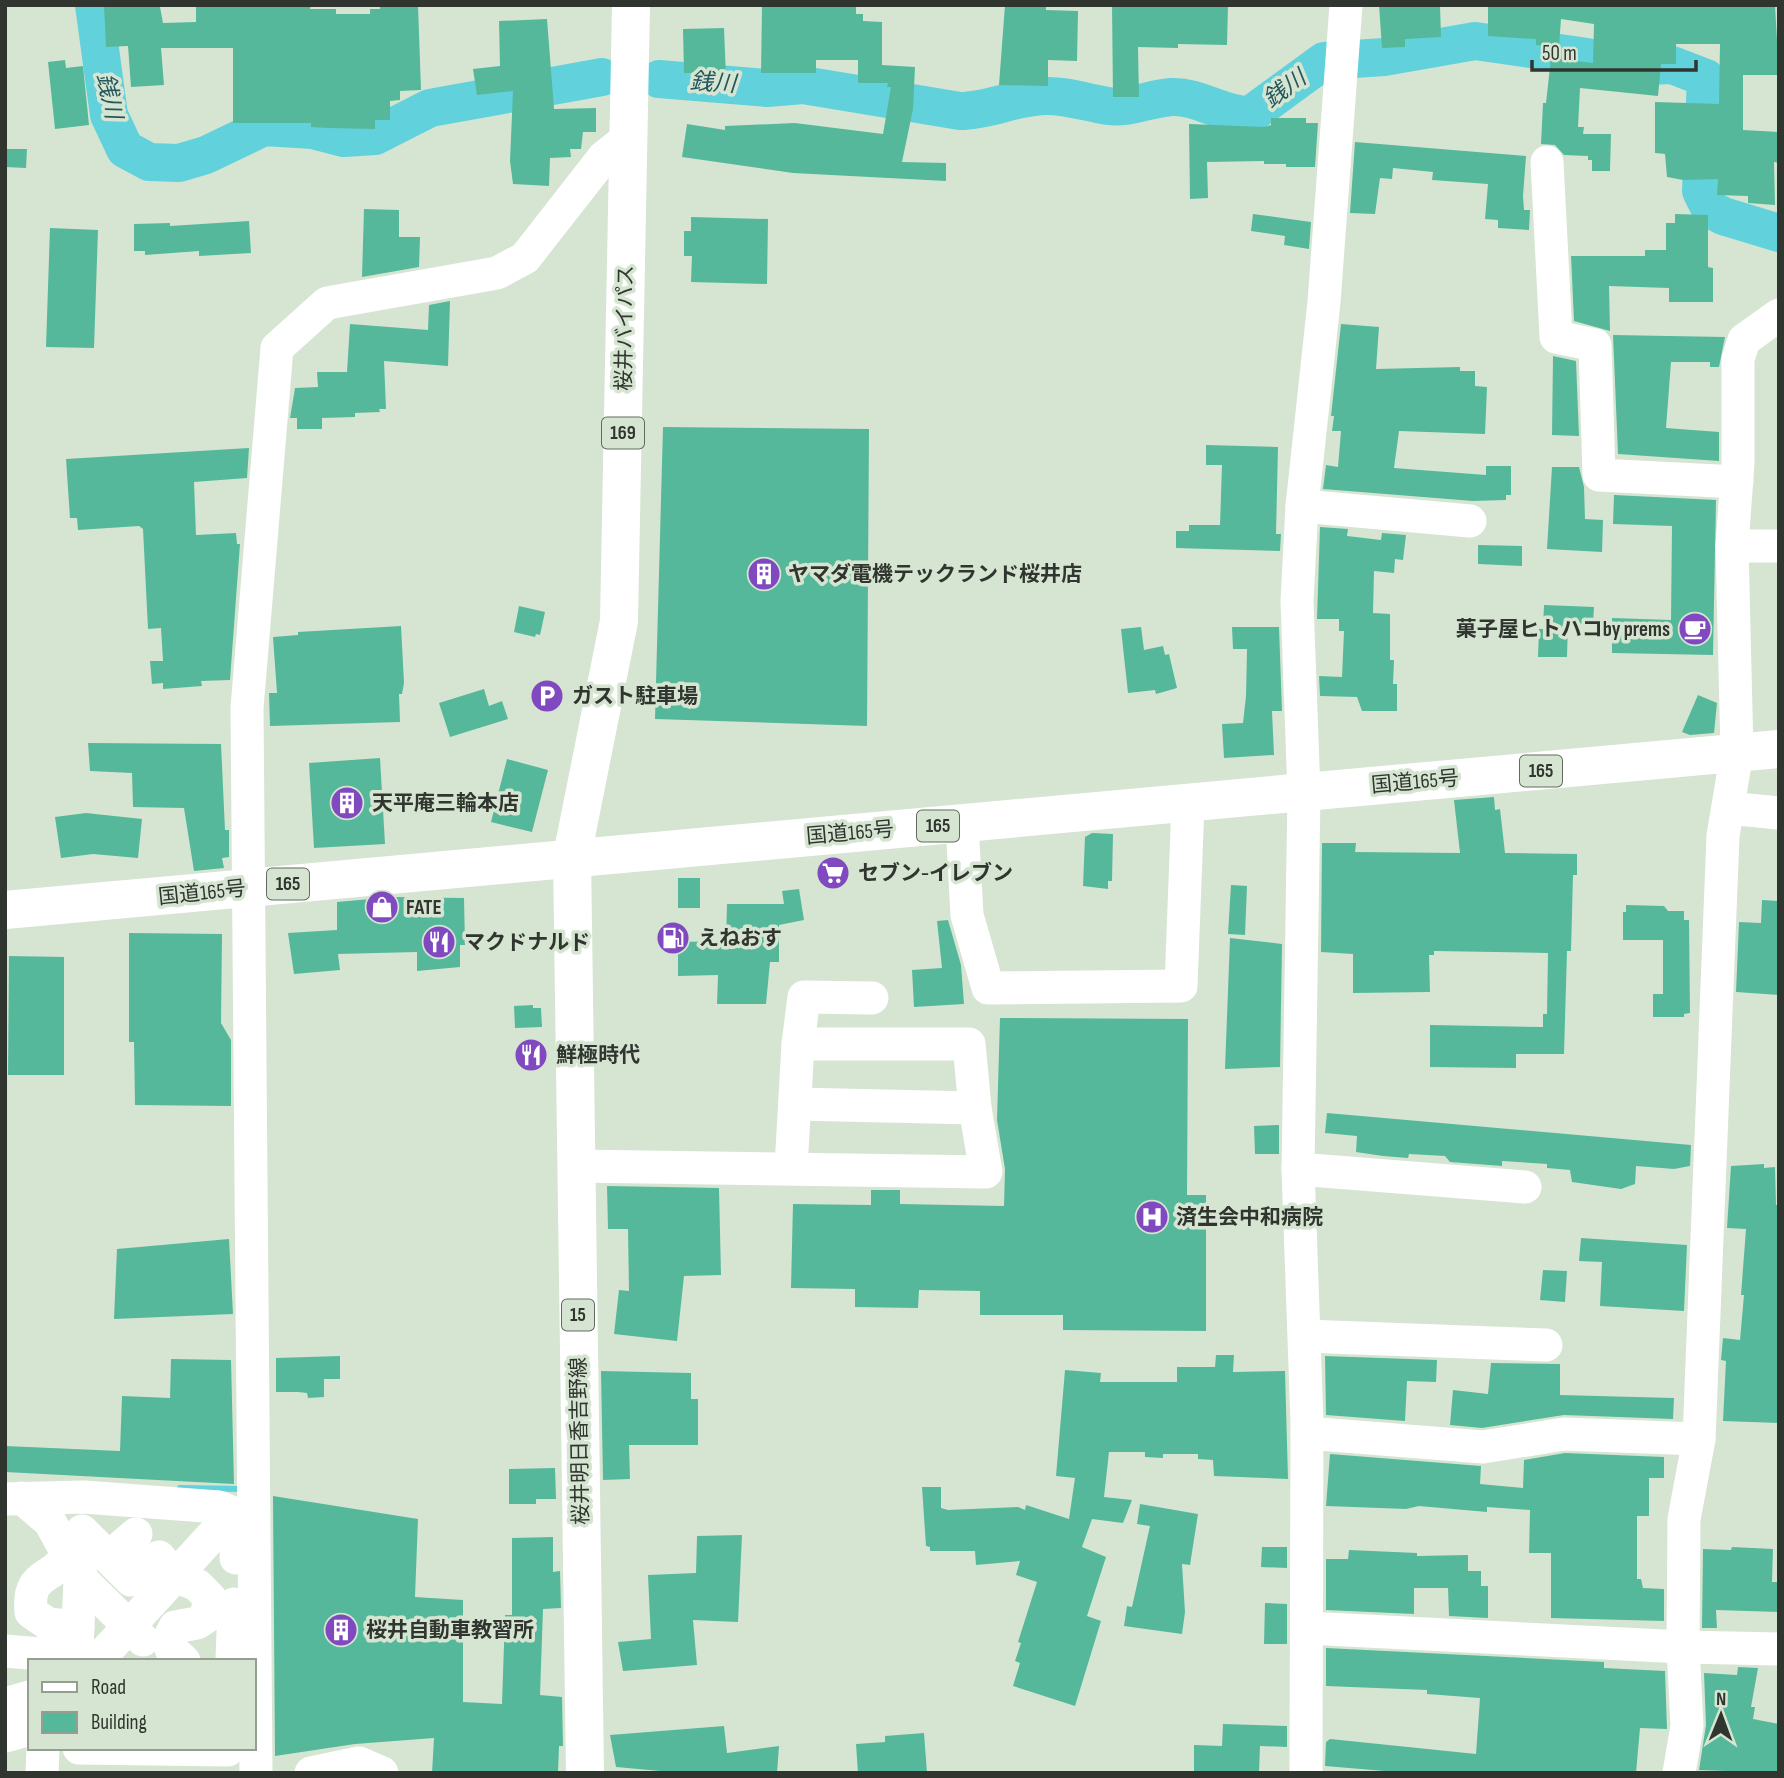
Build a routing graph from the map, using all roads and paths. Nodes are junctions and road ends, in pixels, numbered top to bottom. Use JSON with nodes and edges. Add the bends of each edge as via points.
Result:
{"nodes":[{"id":1,"x":631,"y":5,"type":"edge"},
{"id":2,"x":1346,"y":5,"type":"edge"},
{"id":3,"x":628,"y":138,"type":"junction"},
{"id":4,"x":1548,"y":162,"type":"dead end"},
{"id":5,"x":1779,"y":315,"type":"edge"},
{"id":6,"x":1737,"y":482,"type":"junction"},
{"id":7,"x":1302,"y":506,"type":"junction"},
{"id":8,"x":1470,"y":522,"type":"dead end"},
{"id":9,"x":1731,"y":546,"type":"junction"},
{"id":10,"x":1779,"y":546,"type":"edge"},
{"id":11,"x":1779,"y":749,"type":"edge"},
{"id":12,"x":1737,"y":752,"type":"junction"},
{"id":13,"x":1304,"y":793,"type":"junction"},
{"id":14,"x":1188,"y":803,"type":"junction"},
{"id":15,"x":1728,"y":808,"type":"junction"},
{"id":16,"x":1779,"y":813,"type":"edge"},
{"id":17,"x":962,"y":824,"type":"junction"},
{"id":18,"x":572,"y":856,"type":"junction"},
{"id":19,"x":251,"y":887,"type":"junction"},
{"id":20,"x":5,"y":910,"type":"edge"},
{"id":21,"x":872,"y":998,"type":"dead end"},
{"id":22,"x":798,"y":1044,"type":"junction"},
{"id":23,"x":794,"y":1104,"type":"junction"},
{"id":24,"x":975,"y":1108,"type":"junction"},
{"id":25,"x":576,"y":1167,"type":"junction"},
{"id":26,"x":791,"y":1168,"type":"junction"},
{"id":27,"x":1298,"y":1168,"type":"junction"},
{"id":28,"x":1525,"y":1187,"type":"dead end"},
{"id":29,"x":1305,"y":1336,"type":"junction"},
{"id":30,"x":1546,"y":1345,"type":"dead end"},
{"id":31,"x":1307,"y":1433,"type":"junction"},
{"id":32,"x":1699,"y":1439,"type":"junction"},
{"id":33,"x":83,"y":1497,"type":"junction"},
{"id":34,"x":14,"y":1499,"type":"edge"},
{"id":35,"x":244,"y":1513,"type":"junction"},
{"id":36,"x":82,"y":1531,"type":"junction"},
{"id":37,"x":129,"y":1545,"type":"dead end"},
{"id":38,"x":175,"y":1576,"type":"junction"},
{"id":39,"x":80,"y":1578,"type":"junction"},
{"id":40,"x":129,"y":1626,"type":"junction"},
{"id":41,"x":1307,"y":1628,"type":"junction"},
{"id":42,"x":1683,"y":1647,"type":"junction"},
{"id":43,"x":1779,"y":1649,"type":"edge"},
{"id":44,"x":5,"y":1651,"type":"edge"},
{"id":45,"x":82,"y":1651,"type":"edge"},
{"id":46,"x":160,"y":1659,"type":"edge"},
{"id":47,"x":182,"y":1659,"type":"edge"},
{"id":48,"x":232,"y":1659,"type":"edge"},
{"id":49,"x":251,"y":1659,"type":"edge"},
{"id":50,"x":28,"y":1698,"type":"edge"},
{"id":51,"x":5,"y":1704,"type":"edge"},
{"id":52,"x":28,"y":1730,"type":"edge"},
{"id":53,"x":5,"y":1736,"type":"edge"},
{"id":54,"x":43,"y":1750,"type":"edge"},
{"id":55,"x":73,"y":1750,"type":"edge"},
{"id":56,"x":118,"y":1750,"type":"edge"},
{"id":57,"x":151,"y":1750,"type":"edge"},
{"id":58,"x":156,"y":1750,"type":"edge"},
{"id":59,"x":255,"y":1750,"type":"edge"},
{"id":60,"x":215,"y":1759,"type":"edge"},
{"id":61,"x":324,"y":1772,"type":"edge"},
{"id":62,"x":42,"y":1773,"type":"edge"},
{"id":63,"x":72,"y":1773,"type":"edge"},
{"id":64,"x":134,"y":1773,"type":"edge"},
{"id":65,"x":165,"y":1773,"type":"edge"},
{"id":66,"x":256,"y":1773,"type":"edge"},
{"id":67,"x":382,"y":1773,"type":"edge"},
{"id":68,"x":585,"y":1773,"type":"edge"},
{"id":69,"x":1306,"y":1773,"type":"edge"},
{"id":70,"x":1679,"y":1773,"type":"edge"}],
"edges":[{"from":1,"to":3,"type":"main road","name":"桜井バイパス","number":"169"},
{"from":2,"to":7,"type":"street","via":[[1324,302]]},
{"from":3,"to":18,"type":"main road","name":"桜井バイパス","number":"169","via":[[619,621]]},
{"from":3,"to":19,"type":"street","via":[[604,157],[525,258],[497,273],[327,303],[277,348],[247,708]]},
{"from":4,"to":6,"type":"street","via":[[1556,337],[1595,345],[1599,475]]},
{"from":5,"to":6,"type":"street","via":[[1744,340],[1738,359]]},
{"from":6,"to":9,"type":"street"},
{"from":7,"to":8,"type":"street"},
{"from":7,"to":13,"type":"street","via":[[1297,601]]},
{"from":9,"to":10,"type":"street"},
{"from":9,"to":12,"type":"street"},
{"from":11,"to":12,"type":"main road","name":"国道165号","number":"165"},
{"from":12,"to":13,"type":"main road","name":"国道165号","number":"165"},
{"from":12,"to":15,"type":"street"},
{"from":13,"to":14,"type":"main road","name":"国道165号","number":"165"},
{"from":13,"to":27,"type":"street"},
{"from":14,"to":17,"type":"main road","name":"国道165号","number":"165"},
{"from":14,"to":17,"type":"street","via":[[1181,986],[988,988],[967,915]]},
{"from":15,"to":16,"type":"street"},
{"from":15,"to":32,"type":"street","via":[[1723,836]]},
{"from":17,"to":18,"type":"main road","name":"国道165号","number":"165"},
{"from":18,"to":19,"type":"main road","name":"国道165号","number":"165"},
{"from":18,"to":25,"type":"main road","name":"桜井明日香吉野線","number":"15"},
{"from":19,"to":20,"type":"main road","name":"国道165号","number":"165"},
{"from":19,"to":35,"type":"street"},
{"from":21,"to":22,"type":"street","via":[[804,997]]},
{"from":22,"to":23,"type":"street"},
{"from":22,"to":24,"type":"street","via":[[969,1044]]},
{"from":23,"to":24,"type":"street"},
{"from":23,"to":26,"type":"street"},
{"from":24,"to":26,"type":"street","via":[[986,1172]]},
{"from":25,"to":26,"type":"street"},
{"from":25,"to":68,"type":"main road","name":"桜井明日香吉野線","number":"15"},
{"from":27,"to":28,"type":"street"},
{"from":27,"to":29,"type":"street"},
{"from":29,"to":30,"type":"street"},
{"from":29,"to":31,"type":"street"},
{"from":31,"to":32,"type":"street","via":[[1483,1447],[1564,1434]]},
{"from":31,"to":41,"type":"street"},
{"from":32,"to":42,"type":"street","via":[[1684,1518]]},
{"from":33,"to":34,"type":"street"},
{"from":33,"to":35,"type":"street"},
{"from":33,"to":36,"type":"street"},
{"from":33,"to":37,"type":"street"},
{"from":34,"to":45,"type":"street","via":[[50,1522],[66,1553],[61,1566],[35,1582],[30,1591],[32,1612]]},
{"from":35,"to":38,"type":"street"},
{"from":35,"to":48,"type":"street","via":[[237,1534]]},
{"from":35,"to":49,"type":"street"},
{"from":36,"to":38,"type":"street","via":[[131,1580],[159,1557]]},
{"from":36,"to":39,"type":"street"},
{"from":38,"to":40,"type":"street"},
{"from":38,"to":47,"type":"street","via":[[197,1585],[210,1598],[206,1617],[175,1627],[169,1639],[171,1649]]},
{"from":39,"to":40,"type":"street"},
{"from":39,"to":45,"type":"street"},
{"from":40,"to":45,"type":"street"},
{"from":40,"to":46,"type":"street"},
{"from":41,"to":42,"type":"street"},
{"from":41,"to":69,"type":"street"},
{"from":42,"to":43,"type":"street"},
{"from":42,"to":70,"type":"street","via":[[1687,1726]]},
{"from":44,"to":45,"type":"street"},
{"from":50,"to":51,"type":"street"},
{"from":52,"to":53,"type":"street"},
{"from":54,"to":62,"type":"street"},
{"from":55,"to":63,"type":"street"},
{"from":56,"to":64,"type":"street"},
{"from":57,"to":65,"type":"street"},
{"from":58,"to":60,"type":"street"},
{"from":59,"to":66,"type":"street"},
{"from":61,"to":67,"type":"street","via":[[359,1763]]}]}
